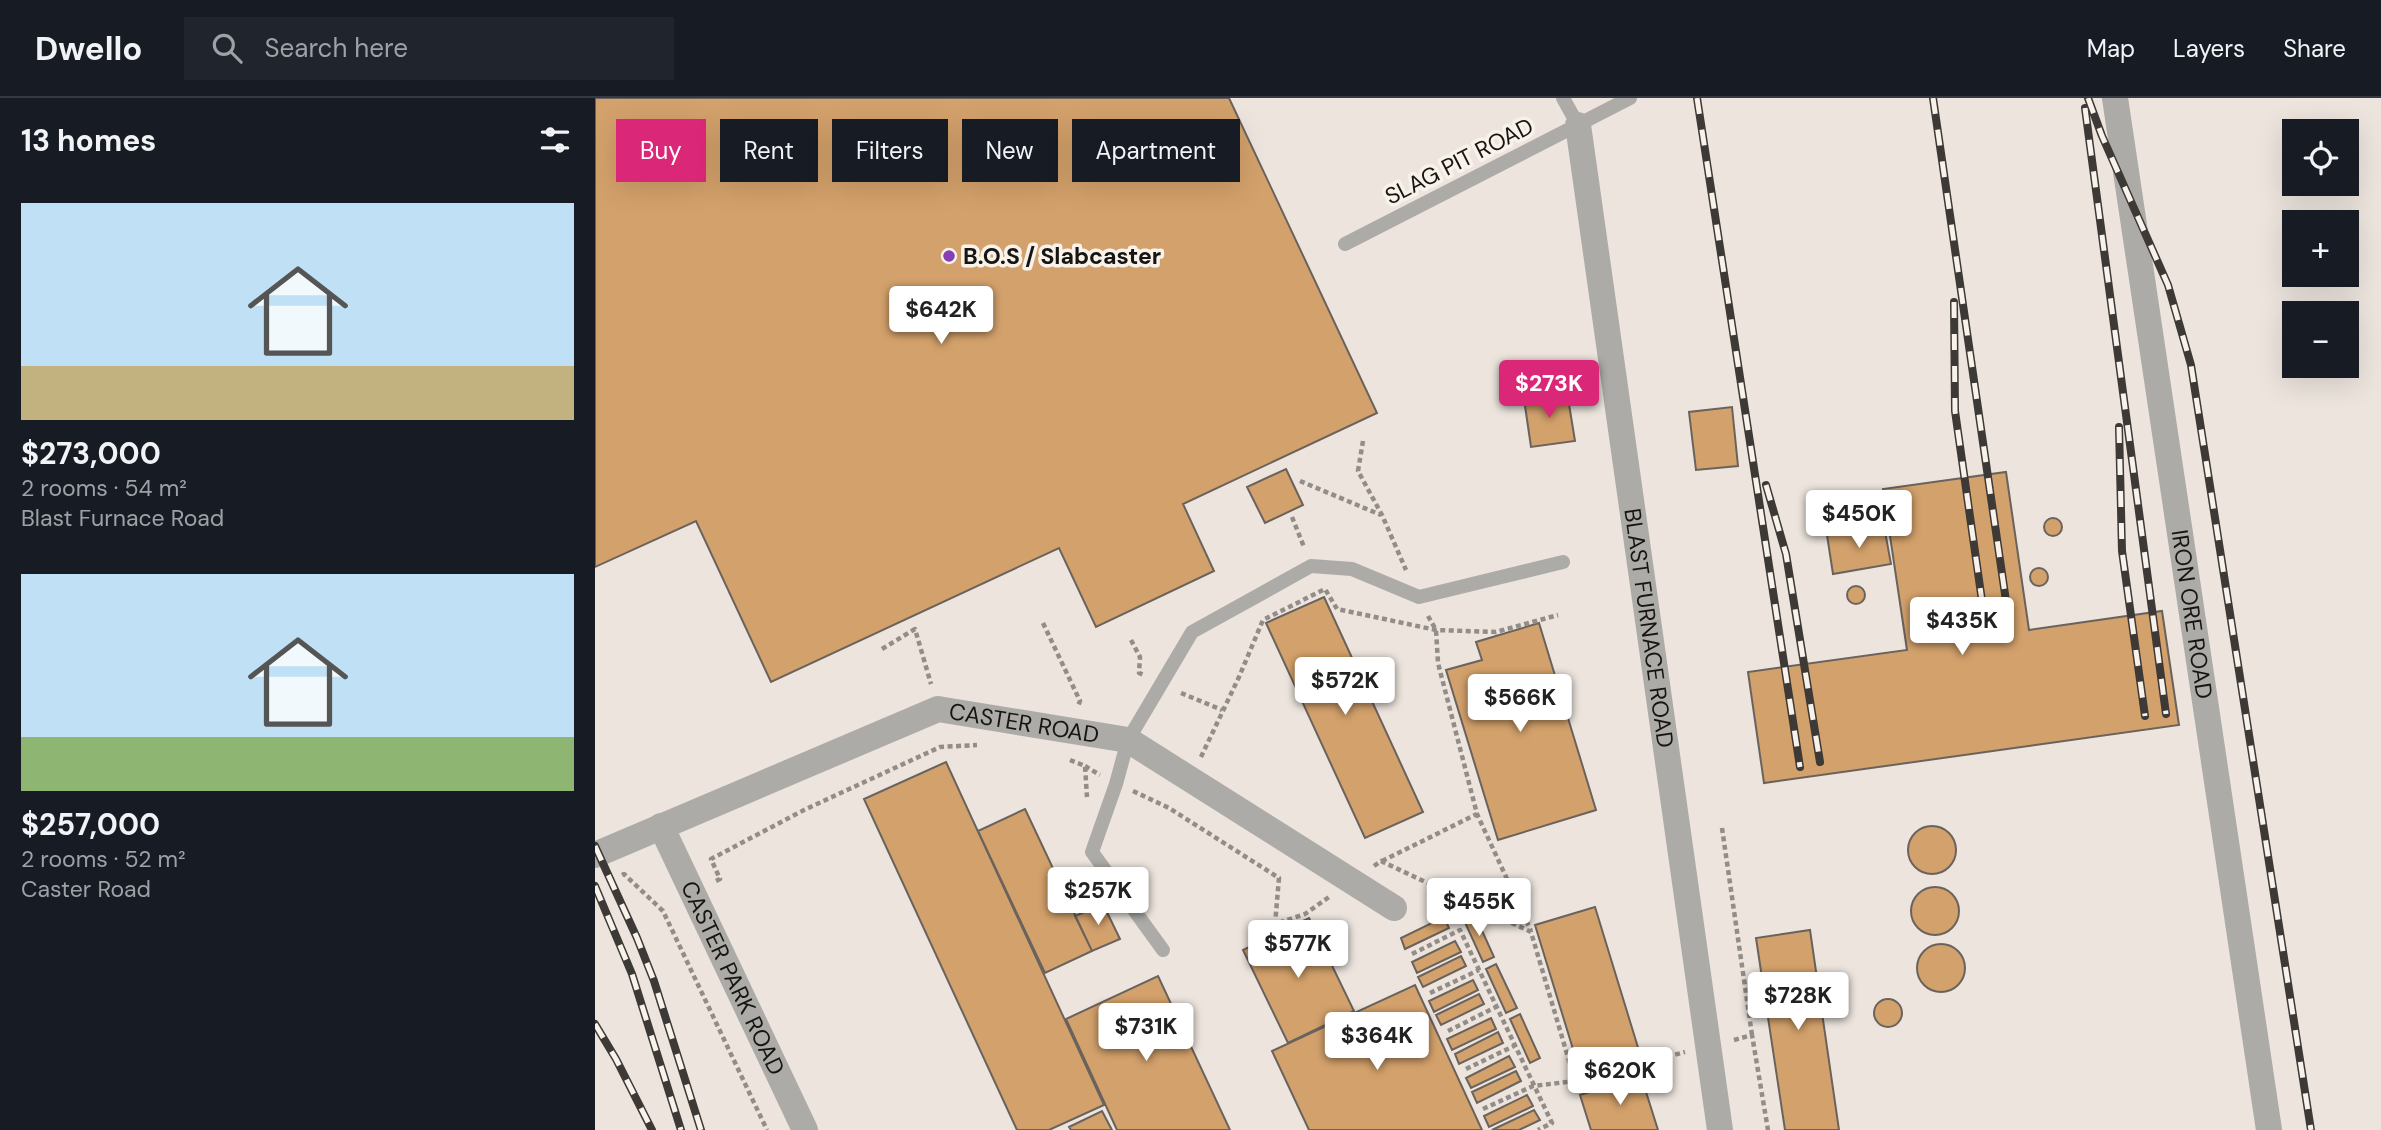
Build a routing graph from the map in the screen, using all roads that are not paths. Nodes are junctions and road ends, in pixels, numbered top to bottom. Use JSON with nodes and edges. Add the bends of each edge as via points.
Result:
{"nodes":[{"id":1,"x":1563,"y":98,"type":"edge"},
{"id":2,"x":1630,"y":98,"type":"edge"},
{"id":3,"x":2115,"y":98,"type":"edge"},
{"id":4,"x":1578,"y":125,"type":"junction"},
{"id":5,"x":1345,"y":244,"type":"dead end"},
{"id":6,"x":1563,"y":562,"type":"dead end"},
{"id":7,"x":1128,"y":740,"type":"junction"},
{"id":8,"x":661,"y":827,"type":"junction"},
{"id":9,"x":595,"y":855,"type":"edge"},
{"id":10,"x":1394,"y":908,"type":"dead end"},
{"id":11,"x":1163,"y":950,"type":"dead end"},
{"id":12,"x":805,"y":1130,"type":"edge"},
{"id":13,"x":1720,"y":1130,"type":"edge"},
{"id":14,"x":2269,"y":1130,"type":"edge"}],
"edges":[{"from":1,"to":4,"type":"lane"},
{"from":2,"to":4,"type":"lane","name":"SLAG PIT ROAD"},
{"from":3,"to":14,"type":"street","name":"IRON ORE ROAD"},
{"from":4,"to":5,"type":"lane","name":"SLAG PIT ROAD"},
{"from":4,"to":13,"type":"street","name":"BLAST FURNACE ROAD"},
{"from":6,"to":7,"type":"lane","via":[[1419,597],[1352,569],[1311,566],[1192,632]]},
{"from":7,"to":8,"type":"street","name":"CASTER ROAD","via":[[938,709]]},
{"from":7,"to":10,"type":"street","name":"CASTER ROAD"},
{"from":7,"to":11,"type":"lane","via":[[1092,852]]},
{"from":8,"to":9,"type":"street","name":"CASTER ROAD"},
{"from":8,"to":12,"type":"street","name":"CASTER PARK ROAD"}]}
